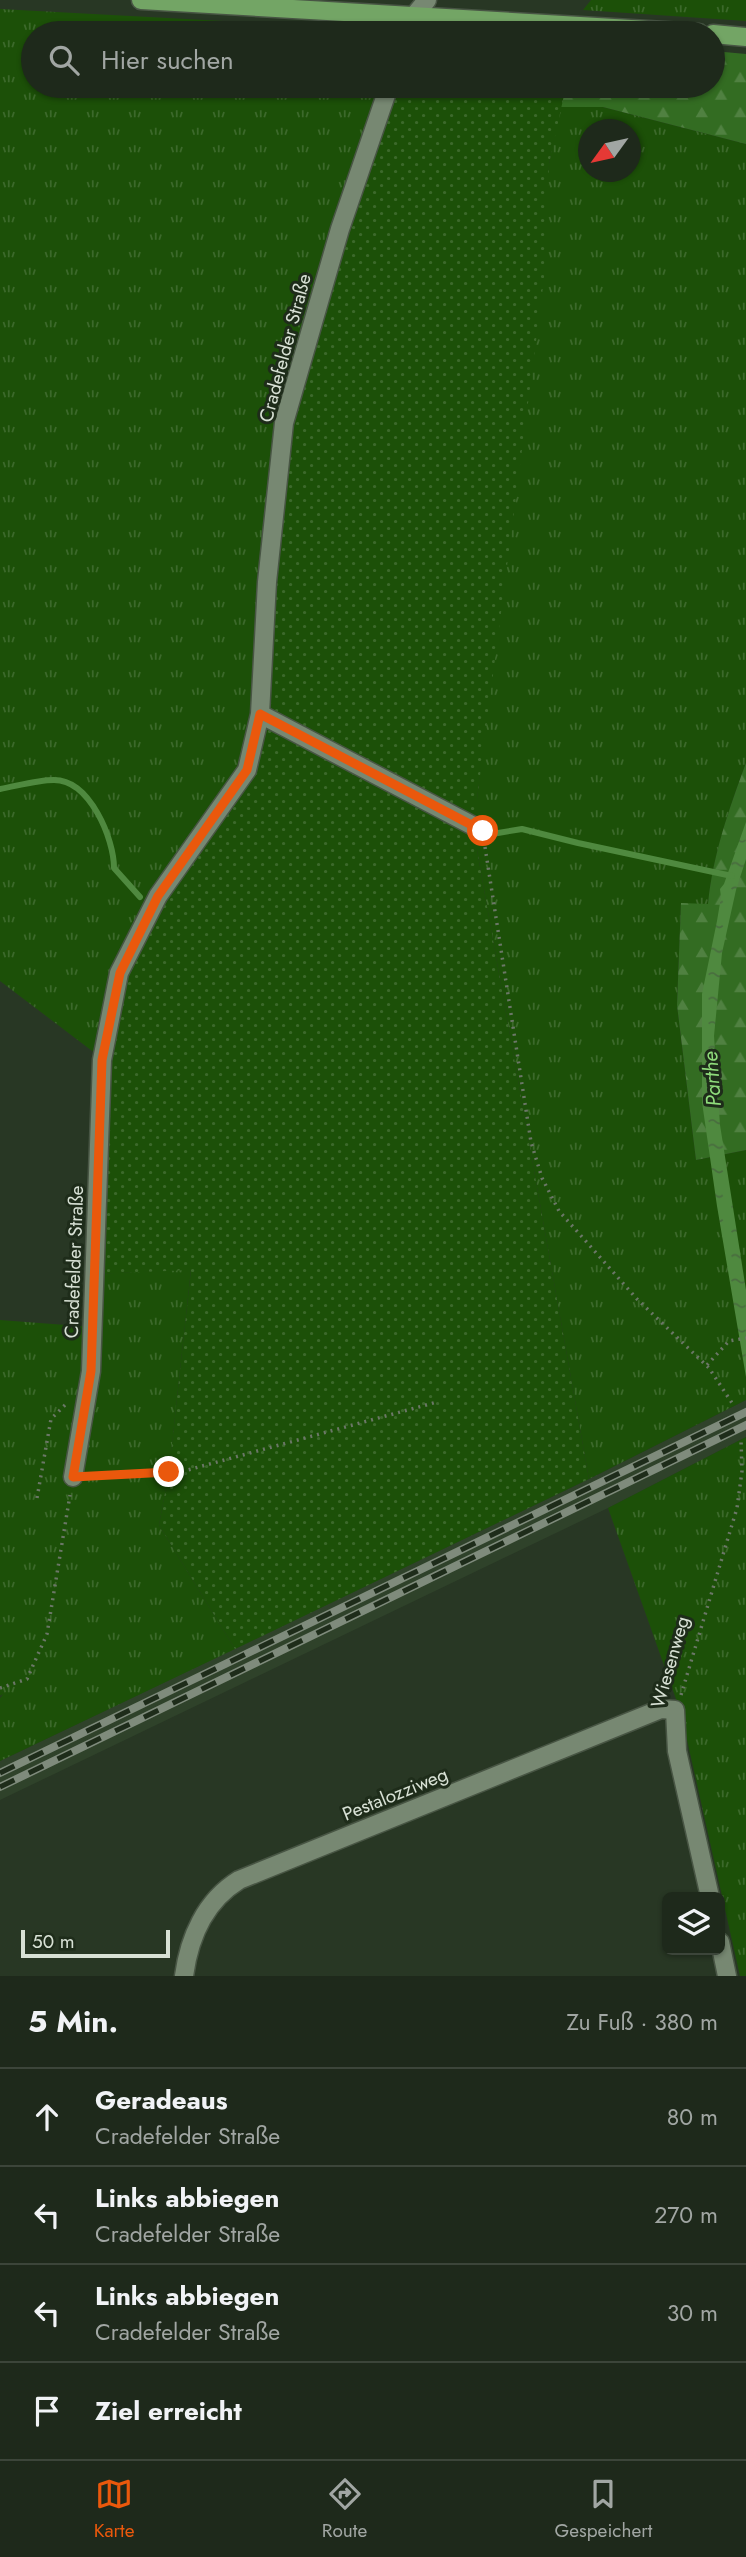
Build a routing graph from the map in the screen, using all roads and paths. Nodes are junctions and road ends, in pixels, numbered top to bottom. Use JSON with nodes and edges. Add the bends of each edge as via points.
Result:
{"nodes":[{"id":1,"x":141,"y":0,"type":"edge"},
{"id":2,"x":427,"y":0,"type":"edge"},
{"id":3,"x":368,"y":21,"type":"edge"},
{"id":4,"x":414,"y":21,"type":"edge"},
{"id":5,"x":725,"y":35,"type":"edge"},
{"id":6,"x":746,"y":37,"type":"edge"},
{"id":7,"x":385,"y":98,"type":"edge"},
{"id":8,"x":260,"y":714,"type":"junction"},
{"id":9,"x":483,"y":831,"type":"joint"},
{"id":10,"x":746,"y":1338,"type":"edge"},
{"id":11,"x":707,"y":1365,"type":"junction"},
{"id":12,"x":86,"y":1401,"type":"junction"},
{"id":13,"x":437,"y":1402,"type":"dead end"},
{"id":14,"x":734,"y":1406,"type":"dead end"},
{"id":15,"x":741,"y":1440,"type":"dead end"},
{"id":16,"x":73,"y":1477,"type":"junction"},
{"id":17,"x":37,"y":1498,"type":"dead end"},
{"id":18,"x":0,"y":1688,"type":"edge"},
{"id":19,"x":675,"y":1710,"type":"junction"},
{"id":20,"x":709,"y":1892,"type":"edge"},
{"id":21,"x":723,"y":1955,"type":"edge"},
{"id":22,"x":184,"y":1976,"type":"edge"},
{"id":23,"x":727,"y":1976,"type":"edge"}],
"edges":[{"from":1,"to":3,"type":"main road"},
{"from":2,"to":4,"type":"street"},
{"from":5,"to":6,"type":"main road"},
{"from":7,"to":8,"type":"street","name":"Cradefelder Straße","via":[[340,229],[285,423],[267,582]]},
{"from":8,"to":9,"type":"street"},
{"from":8,"to":12,"type":"street","name":"Cradefelder Straße","via":[[247,770],[158,896],[120,973],[102,1060],[91,1371]]},
{"from":9,"to":11,"type":"path","via":[[531,1142],[542,1178],[559,1211],[637,1299]]},
{"from":10,"to":11,"type":"path","via":[[729,1341]]},
{"from":11,"to":14,"type":"path"},
{"from":12,"to":16,"type":"street","name":"Cradefelder Straße"},
{"from":12,"to":17,"type":"path","via":[[66,1403],[51,1419]]},
{"from":13,"to":16,"type":"path","via":[[184,1471]]},
{"from":15,"to":19,"type":"path","name":"Wiesenweg","via":[[737,1508]]},
{"from":16,"to":18,"type":"path","via":[[47,1634],[27,1678]]},
{"from":19,"to":20,"type":"street","name":"Wiesenweg","via":[[677,1751]]},
{"from":19,"to":22,"type":"street","name":"Pestalozziweg","via":[[661,1709],[239,1880],[220,1895],[191,1938]]},
{"from":21,"to":23,"type":"street"}]}
